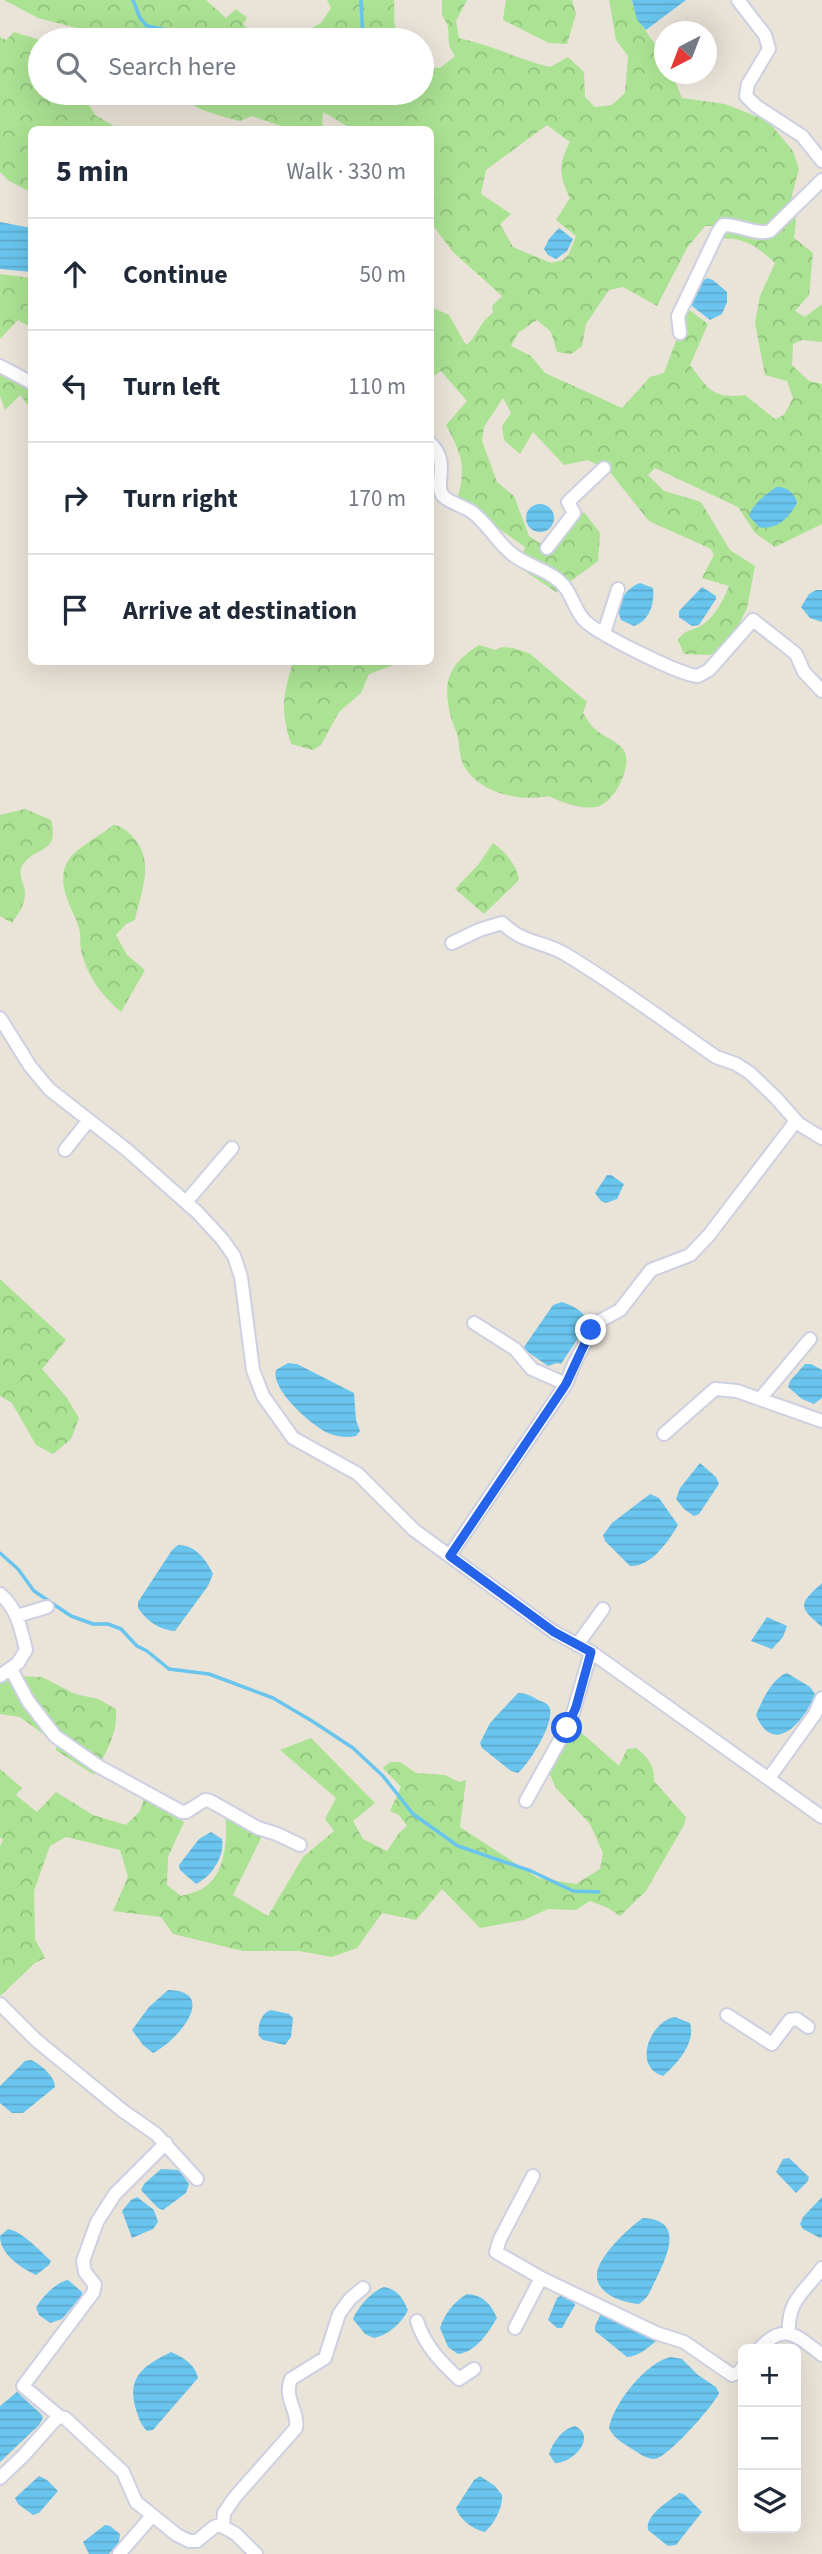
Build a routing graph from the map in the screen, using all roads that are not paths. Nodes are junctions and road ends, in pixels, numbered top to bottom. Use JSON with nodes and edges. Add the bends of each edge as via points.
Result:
{"nodes":[{"id":1,"x":738,"y":0,"type":"edge"},
{"id":2,"x":822,"y":160,"type":"edge"},
{"id":3,"x":822,"y":180,"type":"edge"},
{"id":4,"x":680,"y":333,"type":"dead end"},
{"id":5,"x":0,"y":366,"type":"edge"},
{"id":6,"x":28,"y":381,"type":"edge"},
{"id":7,"x":434,"y":448,"type":"edge"},
{"id":8,"x":604,"y":468,"type":"dead end"},
{"id":9,"x":547,"y":548,"type":"dead end"},
{"id":10,"x":618,"y":589,"type":"dead end"},
{"id":11,"x":604,"y":633,"type":"junction"},
{"id":12,"x":822,"y":691,"type":"edge"},
{"id":13,"x":452,"y":943,"type":"dead end"},
{"id":14,"x":0,"y":1018,"type":"edge"},
{"id":15,"x":89,"y":1120,"type":"junction"},
{"id":16,"x":796,"y":1121,"type":"junction"},
{"id":17,"x":822,"y":1138,"type":"edge"},
{"id":18,"x":232,"y":1148,"type":"dead end"},
{"id":19,"x":65,"y":1150,"type":"dead end"},
{"id":20,"x":186,"y":1202,"type":"junction"},
{"id":21,"x":474,"y":1323,"type":"dead end"},
{"id":22,"x":810,"y":1339,"type":"dead end"},
{"id":23,"x":566,"y":1384,"type":"junction"},
{"id":24,"x":760,"y":1399,"type":"junction"},
{"id":25,"x":822,"y":1421,"type":"edge"},
{"id":26,"x":664,"y":1434,"type":"dead end"},
{"id":27,"x":450,"y":1556,"type":"junction"},
{"id":28,"x":0,"y":1594,"type":"edge"},
{"id":29,"x":47,"y":1607,"type":"dead end"},
{"id":30,"x":603,"y":1609,"type":"dead end"},
{"id":31,"x":17,"y":1616,"type":"junction"},
{"id":32,"x":577,"y":1644,"type":"junction"},
{"id":33,"x":591,"y":1652,"type":"junction"},
{"id":34,"x":5,"y":1672,"type":"edge"},
{"id":35,"x":822,"y":1698,"type":"edge"},
{"id":36,"x":769,"y":1778,"type":"junction"},
{"id":37,"x":526,"y":1801,"type":"dead end"},
{"id":38,"x":822,"y":1817,"type":"edge"},
{"id":39,"x":300,"y":1845,"type":"dead end"},
{"id":40,"x":0,"y":2004,"type":"edge"},
{"id":41,"x":727,"y":2015,"type":"dead end"},
{"id":42,"x":808,"y":2027,"type":"dead end"},
{"id":43,"x":166,"y":2143,"type":"junction"},
{"id":44,"x":533,"y":2176,"type":"dead end"},
{"id":45,"x":197,"y":2179,"type":"dead end"},
{"id":46,"x":822,"y":2268,"type":"edge"},
{"id":47,"x":541,"y":2278,"type":"junction"},
{"id":48,"x":363,"y":2288,"type":"dead end"},
{"id":49,"x":417,"y":2320,"type":"dead end"},
{"id":50,"x":515,"y":2328,"type":"dead end"},
{"id":51,"x":789,"y":2333,"type":"junction"},
{"id":52,"x":764,"y":2344,"type":"edge"},
{"id":53,"x":822,"y":2356,"type":"edge"},
{"id":54,"x":474,"y":2369,"type":"dead end"},
{"id":55,"x":738,"y":2372,"type":"edge"},
{"id":56,"x":60,"y":2417,"type":"junction"},
{"id":57,"x":0,"y":2478,"type":"edge"},
{"id":58,"x":152,"y":2516,"type":"junction"},
{"id":59,"x":223,"y":2526,"type":"junction"},
{"id":60,"x":119,"y":2554,"type":"edge"},
{"id":61,"x":256,"y":2554,"type":"edge"}],
"edges":[{"from":1,"to":2,"type":"street","via":[[765,35],[769,49],[747,84],[746,96],[802,136]]},
{"from":3,"to":4,"type":"street","via":[[770,231],[723,225],[678,316]]},
{"from":5,"to":6,"type":"street"},
{"from":7,"to":11,"type":"street","via":[[442,462],[443,496],[483,521],[512,554],[568,588],[581,617]]},
{"from":8,"to":9,"type":"street","via":[[568,502],[574,513]]},
{"from":10,"to":11,"type":"street"},
{"from":11,"to":12,"type":"street","via":[[672,668],[698,676],[709,670],[753,620],[796,654],[804,672]]},
{"from":13,"to":16,"type":"street","via":[[502,923],[520,936],[565,954],[716,1057],[750,1073]]},
{"from":14,"to":15,"type":"street","via":[[37,1077]]},
{"from":15,"to":19,"type":"street"},
{"from":15,"to":20,"type":"street"},
{"from":16,"to":17,"type":"street"},
{"from":16,"to":23,"type":"street","via":[[690,1255],[652,1270],[620,1310],[596,1323]]},
{"from":18,"to":20,"type":"street"},
{"from":20,"to":27,"type":"street","via":[[233,1256],[243,1288],[253,1370],[263,1396],[286,1430],[302,1444],[358,1474],[401,1520]]},
{"from":21,"to":23,"type":"street","via":[[515,1349],[532,1369]]},
{"from":22,"to":24,"type":"street"},
{"from":23,"to":27,"type":"street"},
{"from":24,"to":25,"type":"street"},
{"from":24,"to":26,"type":"street","via":[[715,1389]]},
{"from":27,"to":32,"type":"street"},
{"from":28,"to":31,"type":"street"},
{"from":29,"to":31,"type":"street"},
{"from":30,"to":32,"type":"street"},
{"from":31,"to":34,"type":"street","via":[[25,1655]]},
{"from":32,"to":33,"type":"street"},
{"from":33,"to":36,"type":"street"},
{"from":33,"to":37,"type":"street","via":[[571,1720]]},
{"from":34,"to":39,"type":"street","via":[[55,1737],[98,1766],[183,1812],[210,1801]]},
{"from":35,"to":36,"type":"street"},
{"from":36,"to":38,"type":"street"},
{"from":40,"to":43,"type":"street","via":[[36,2040]]},
{"from":41,"to":42,"type":"street","via":[[772,2044],[790,2020],[797,2018]]},
{"from":43,"to":45,"type":"street"},
{"from":43,"to":56,"type":"street","via":[[115,2194],[97,2221],[83,2261],[95,2285],[93,2293],[23,2386]]},
{"from":44,"to":47,"type":"street","via":[[496,2252]]},
{"from":46,"to":51,"type":"street","via":[[793,2304]]},
{"from":47,"to":50,"type":"street"},
{"from":47,"to":55,"type":"street","via":[[684,2342],[732,2375]]},
{"from":48,"to":59,"type":"street","via":[[339,2314],[325,2358],[291,2379],[288,2391],[296,2428],[235,2497],[224,2513]]},
{"from":49,"to":54,"type":"street","via":[[436,2358],[459,2379]]},
{"from":51,"to":52,"type":"street"},
{"from":51,"to":53,"type":"street"},
{"from":56,"to":57,"type":"street"},
{"from":56,"to":58,"type":"street","via":[[118,2466],[134,2498]]},
{"from":58,"to":59,"type":"street","via":[[189,2541],[197,2542],[217,2525]]},
{"from":58,"to":60,"type":"street"},
{"from":59,"to":61,"type":"street"}]}
